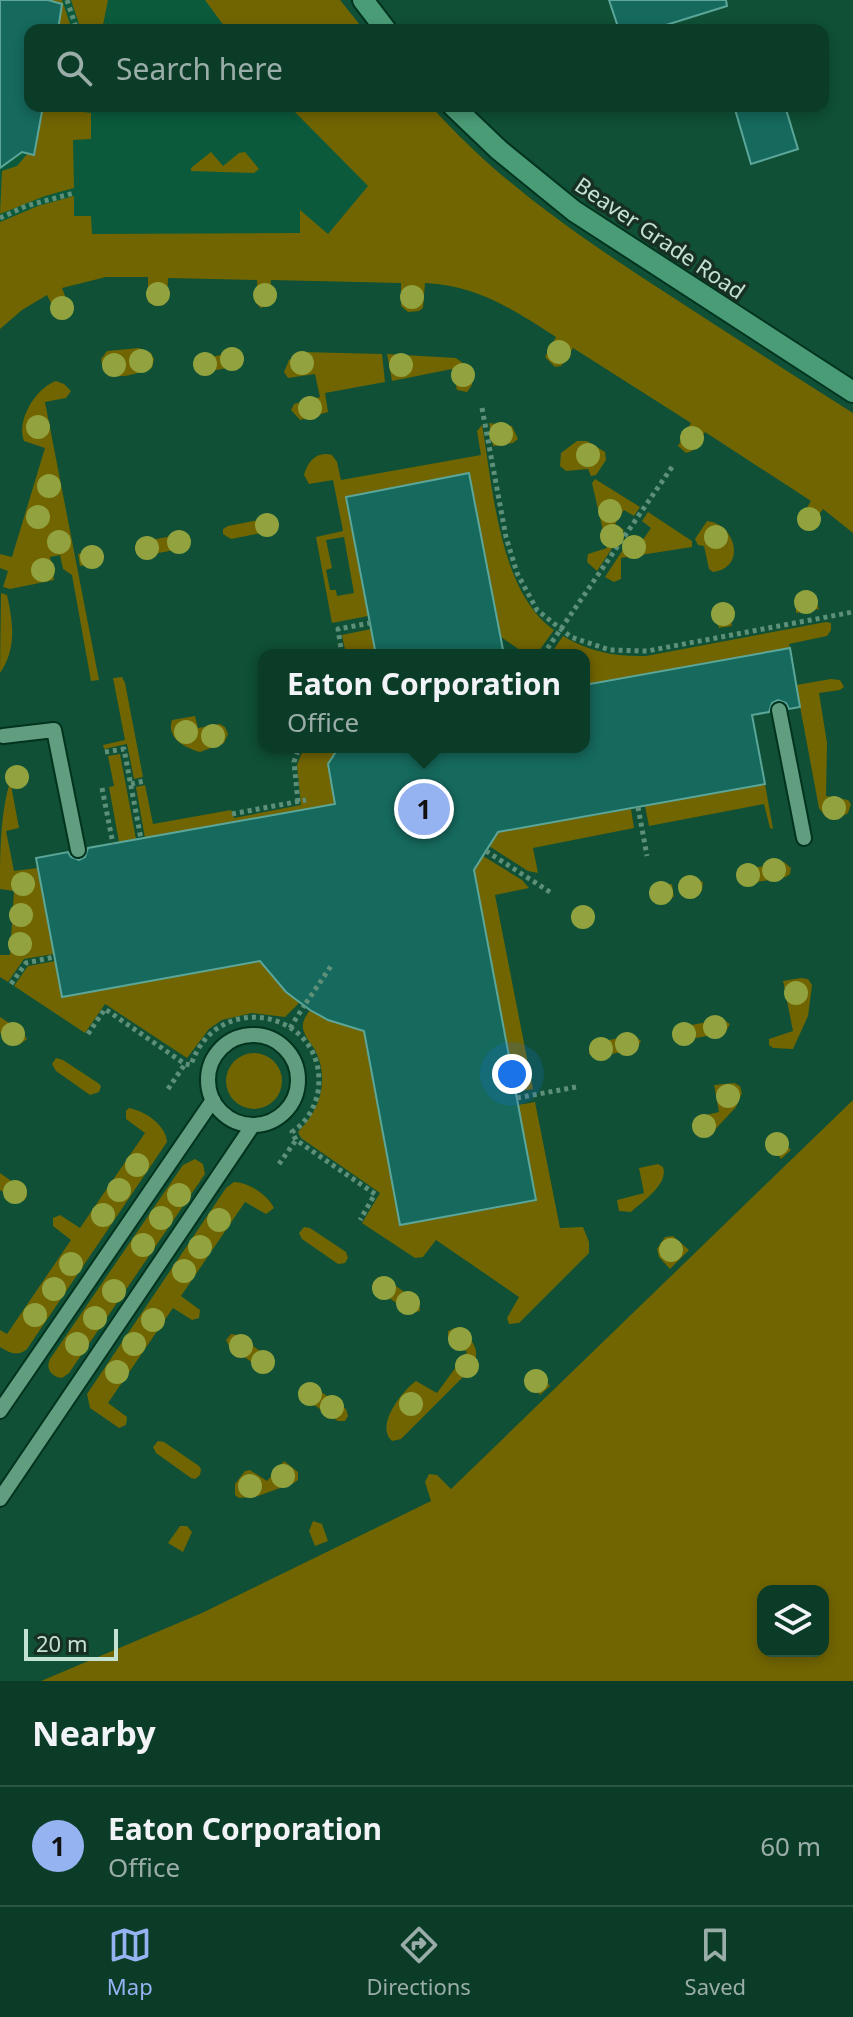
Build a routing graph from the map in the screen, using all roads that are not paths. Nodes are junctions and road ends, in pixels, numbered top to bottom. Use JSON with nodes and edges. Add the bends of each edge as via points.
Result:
{"nodes":[{"id":1,"x":363,"y":0,"type":"edge"},
{"id":2,"x":381,"y":24,"type":"edge"},
{"id":3,"x":459,"y":112,"type":"edge"},
{"id":4,"x":853,"y":392,"type":"edge"},
{"id":5,"x":779,"y":710,"type":"dead end"},
{"id":6,"x":3,"y":736,"type":"dead end"},
{"id":7,"x":804,"y":838,"type":"dead end"},
{"id":8,"x":78,"y":850,"type":"dead end"},
{"id":9,"x":213,"y":1100,"type":"junction"},
{"id":10,"x":253,"y":1125,"type":"junction"},
{"id":11,"x":0,"y":1411,"type":"edge"},
{"id":12,"x":0,"y":1499,"type":"edge"}],
"edges":[{"from":1,"to":2,"type":"main road"},
{"from":3,"to":4,"type":"main road","name":"Beaver Grade Road","via":[[574,211]]},
{"from":5,"to":7,"type":"lane"},
{"from":6,"to":8,"type":"lane","via":[[54,730]]},
{"from":9,"to":10,"type":"lane","via":[[230,1119]]},
{"from":9,"to":10,"type":"lane","via":[[209,1067],[228,1042],[258,1035],[274,1039],[295,1062],[298,1089],[284,1114]]},
{"from":9,"to":11,"type":"lane"},
{"from":10,"to":12,"type":"lane"}]}
